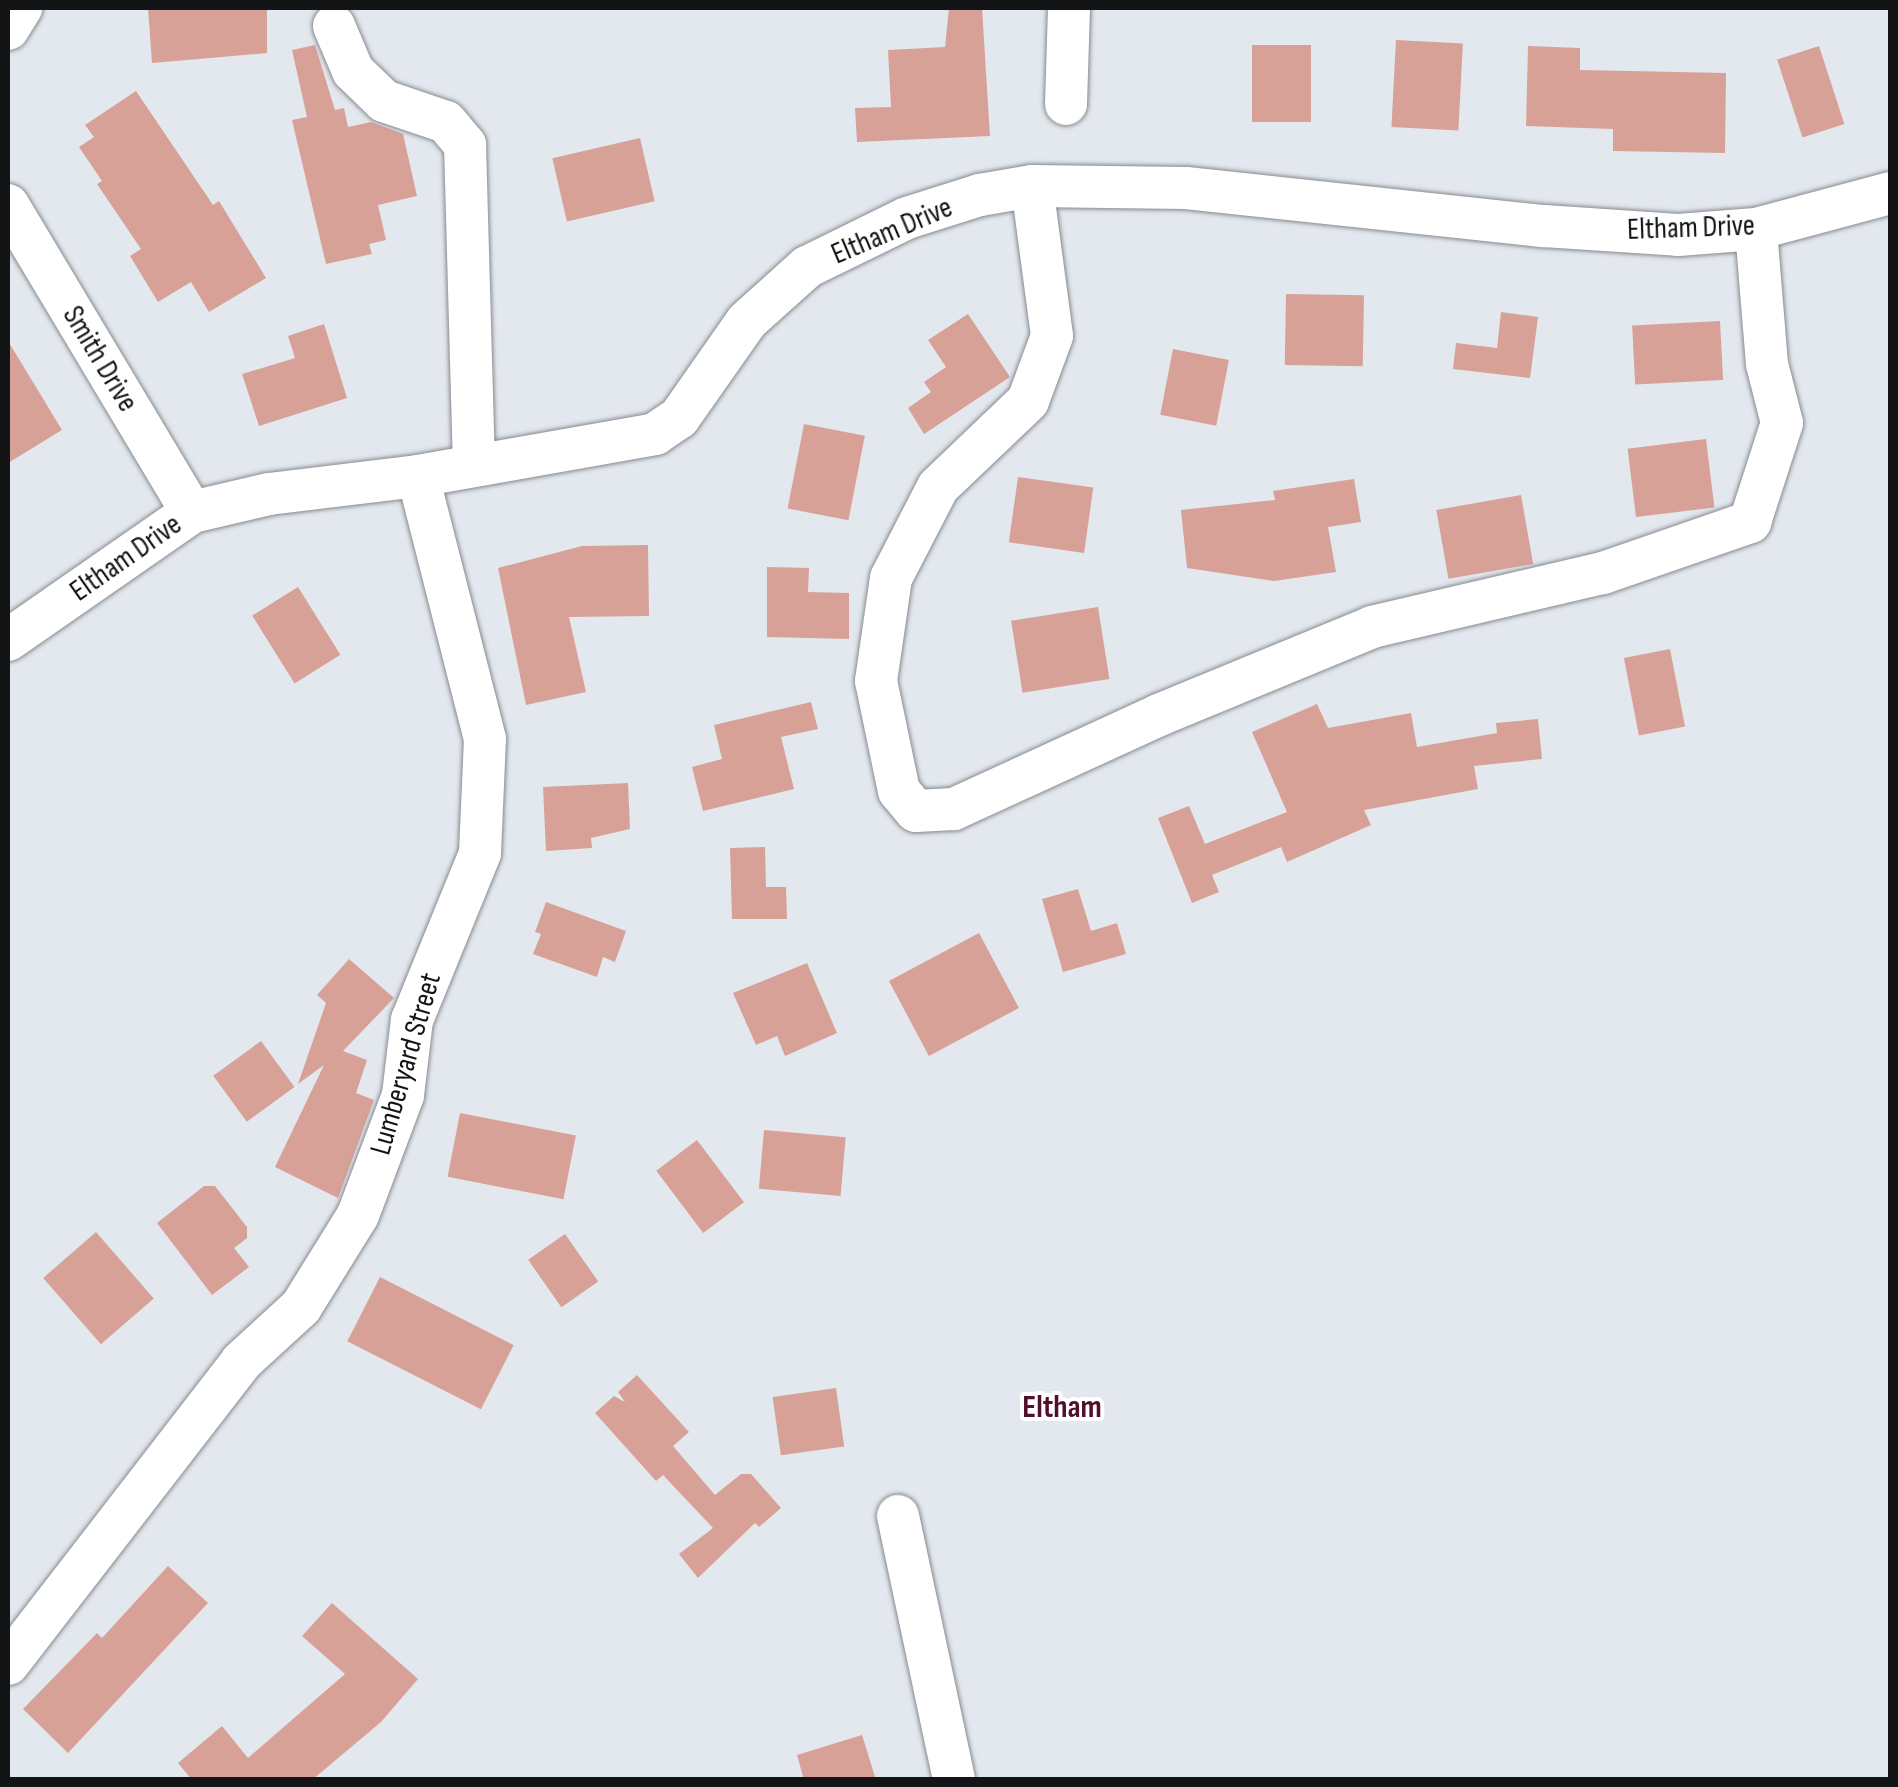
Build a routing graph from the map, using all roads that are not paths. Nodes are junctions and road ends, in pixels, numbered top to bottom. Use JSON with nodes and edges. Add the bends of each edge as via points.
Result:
{"nodes":[{"id":1,"x":21,"y":8,"type":"edge"},
{"id":2,"x":1069,"y":8,"type":"edge"},
{"id":3,"x":334,"y":26,"type":"dead end"},
{"id":4,"x":8,"y":29,"type":"edge"},
{"id":5,"x":1066,"y":104,"type":"dead end"},
{"id":6,"x":1032,"y":186,"type":"junction"},
{"id":7,"x":1890,"y":193,"type":"edge"},
{"id":8,"x":8,"y":205,"type":"edge"},
{"id":9,"x":1756,"y":228,"type":"junction"},
{"id":10,"x":474,"y":465,"type":"junction"},
{"id":11,"x":418,"y":476,"type":"junction"},
{"id":12,"x":192,"y":512,"type":"junction"},
{"id":13,"x":8,"y":640,"type":"edge"},
{"id":14,"x":898,"y":1516,"type":"dead end"},
{"id":15,"x":8,"y":1664,"type":"edge"},
{"id":16,"x":954,"y":1780,"type":"edge"}],
"edges":[{"from":1,"to":4,"type":"street"},
{"from":2,"to":5,"type":"street"},
{"from":3,"to":10,"type":"street","via":[[352,71],[384,101],[446,122],[465,145]]},
{"from":6,"to":9,"type":"street","name":"Eltham Drive","via":[[1186,188],[1678,235]]},
{"from":6,"to":9,"type":"street","via":[[1052,336],[1028,401],[938,487],[891,578],[876,681],[899,791],[916,810],[954,809],[1372,627],[1603,573],[1750,522],[1782,423],[1767,364]]},
{"from":6,"to":10,"type":"street","name":"Eltham Drive","via":[[980,194],[907,218],[808,268],[747,321],[679,418],[655,434]]},
{"from":7,"to":9,"type":"street","name":"Eltham Drive"},
{"from":8,"to":12,"type":"street","name":"Smith Drive"},
{"from":10,"to":11,"type":"street","name":"Eltham Drive"},
{"from":11,"to":12,"type":"street","name":"Eltham Drive","via":[[269,494]]},
{"from":11,"to":15,"type":"street","name":"Lumberyard Street","via":[[484,739],[480,853],[412,1020],[403,1096],[358,1214],[302,1307],[241,1362]]},
{"from":12,"to":13,"type":"street","name":"Eltham Drive"},
{"from":14,"to":16,"type":"street"}]}
